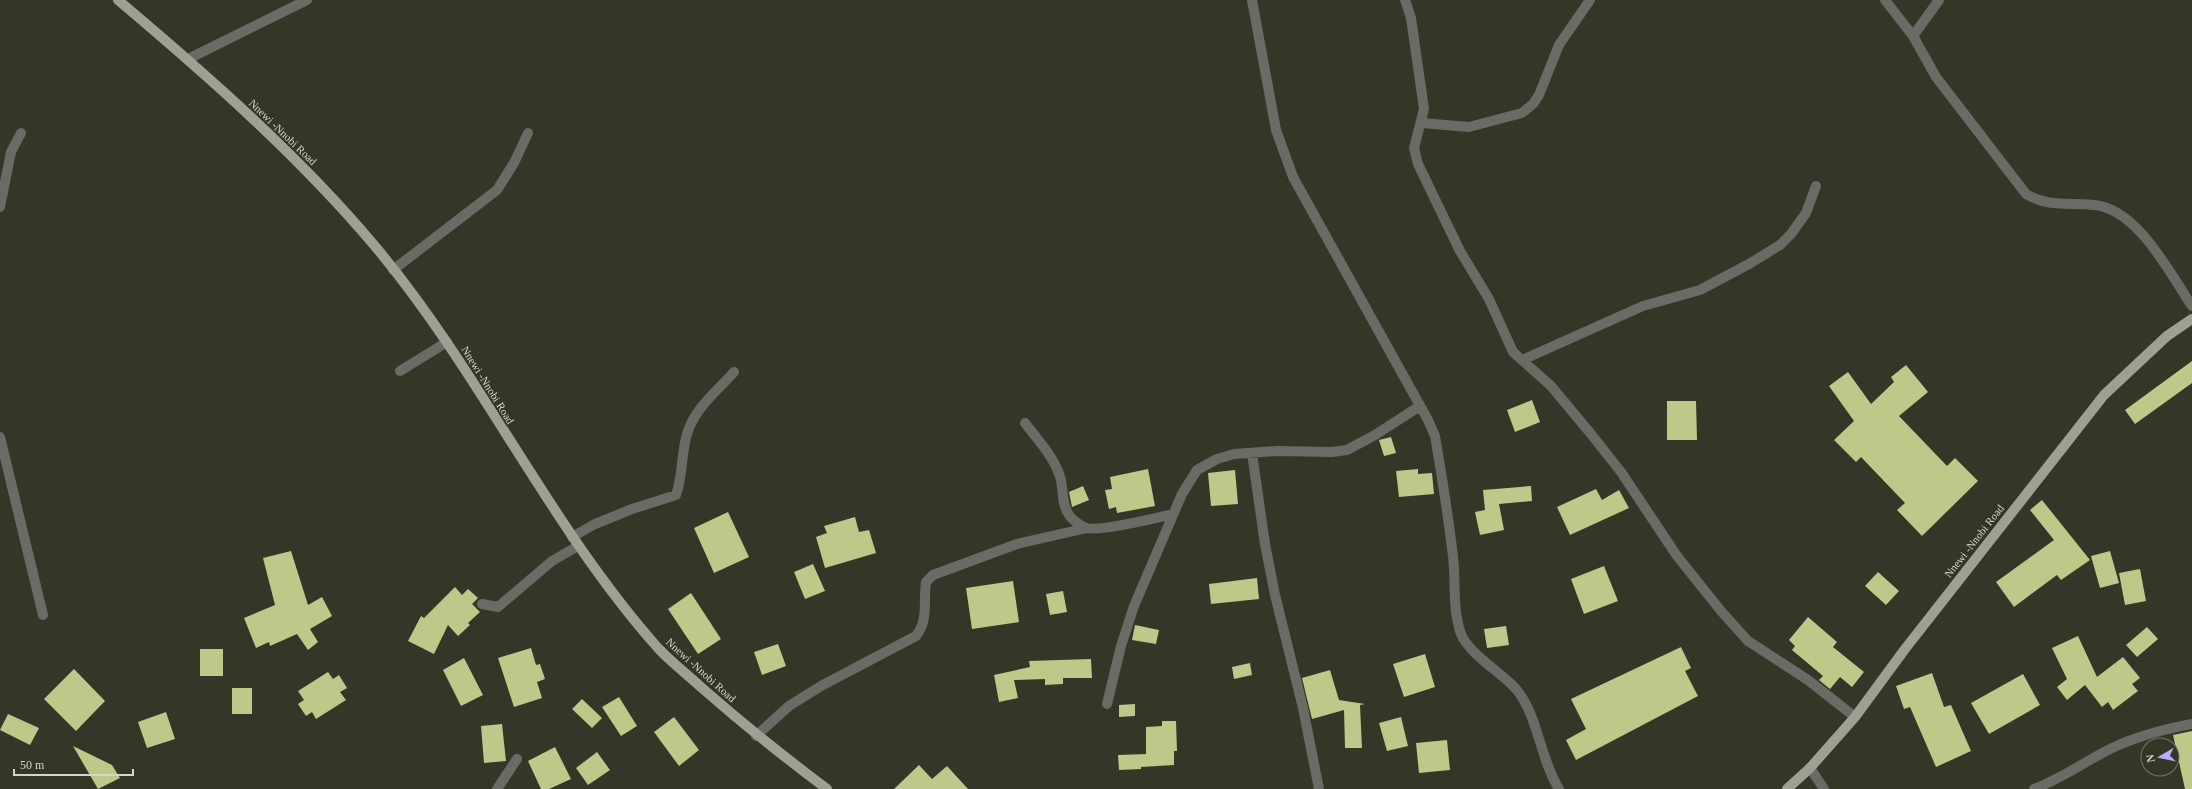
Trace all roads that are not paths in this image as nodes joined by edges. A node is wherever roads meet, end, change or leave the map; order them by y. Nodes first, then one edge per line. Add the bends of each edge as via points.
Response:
1 (118, 0) edge
2 (307, 0) edge
3 (1252, 0) edge
4 (1405, 0) edge
5 (1590, 0) edge
6 (1885, 0) edge
7 (1939, 0) edge
8 (1913, 36) junction
9 (188, 59) junction
10 (1422, 123) junction
11 (21, 133) dead end
12 (528, 133) dead end
13 (1816, 186) dead end
14 (0, 207) edge
15 (393, 270) junction
16 (2192, 306) edge
17 (2192, 319) edge
18 (447, 342) junction
19 (1522, 360) junction
20 (400, 371) dead end
21 (734, 372) dead end
22 (1420, 406) junction
23 (1025, 423) dead end
24 (0, 437) edge
25 (1252, 452) junction
26 (1173, 514) junction
27 (1087, 528) junction
28 (575, 541) junction
29 (482, 604) dead end
30 (43, 615) dead end
31 (1107, 704) dead end
32 (1855, 717) junction
33 (2192, 724) edge
34 (756, 736) junction
35 (516, 758) dead end
36 (1810, 768) junction
37 (498, 789) edge
38 (827, 789) edge
39 (1318, 789) edge
40 (1559, 789) edge
41 (1787, 789) edge
42 (1824, 789) edge
43 (2034, 789) edge

1 - 9 main road, Nnewi -Nnobi Road
2 - 9 street
3 - 22 street via 1276,130 1293,177
4 - 10 street via 1412,18 1424,108
5 - 10 street via 1559,45 1539,95 1522,113 1469,127
6 - 8 street
7 - 8 street
8 - 16 street via 1936,77 2026,194 2047,204 2096,205 2120,214 2141,232
9 - 15 main road, Nnewi -Nnobi Road via 303,167 374,245
10 - 19 street via 1414,148 1418,164 1460,251 1489,300 1513,352
11 - 14 street via 11,152
12 - 15 street via 514,164 497,190
13 - 19 street via 1806,212 1791,234 1780,245 1749,264 1700,290 1626,312
15 - 18 main road, Nnewi -Nnobi Road
17 - 32 main road, Nnewi -Nnobi Road via 2167,336 2104,395 1905,649
18 - 20 street
18 - 28 main road, Nnewi -Nnobi Road
19 - 32 street via 1551,386 1591,434 1677,556 1748,641 1808,680
21 - 28 street via 698,410 687,433 680,487 676,495 595,524
22 - 25 street via 1346,450
22 - 40 street via 1436,443 1453,557 1456,613 1462,635 1472,649 1517,690 1529,711 1546,764
23 - 27 street via 1045,448 1060,478 1069,516
24 - 30 street
25 - 26 street via 1217,459 1197,470
25 - 39 street via 1265,544 1303,708
26 - 27 street via 1100,528
26 - 31 street via 1134,606
27 - 34 street via 1018,544 933,575 926,582 925,616 922,628 916,636 795,702
28 - 29 street via 498,607
28 - 34 main road, Nnewi -Nnobi Road via 660,650
32 - 36 main road, Nnewi -Nnobi Road
33 - 43 street via 2144,736 2111,749 2048,784
34 - 38 main road, Nnewi -Nnobi Road
35 - 37 street
36 - 41 main road, Nnewi -Nnobi Road
36 - 42 street

